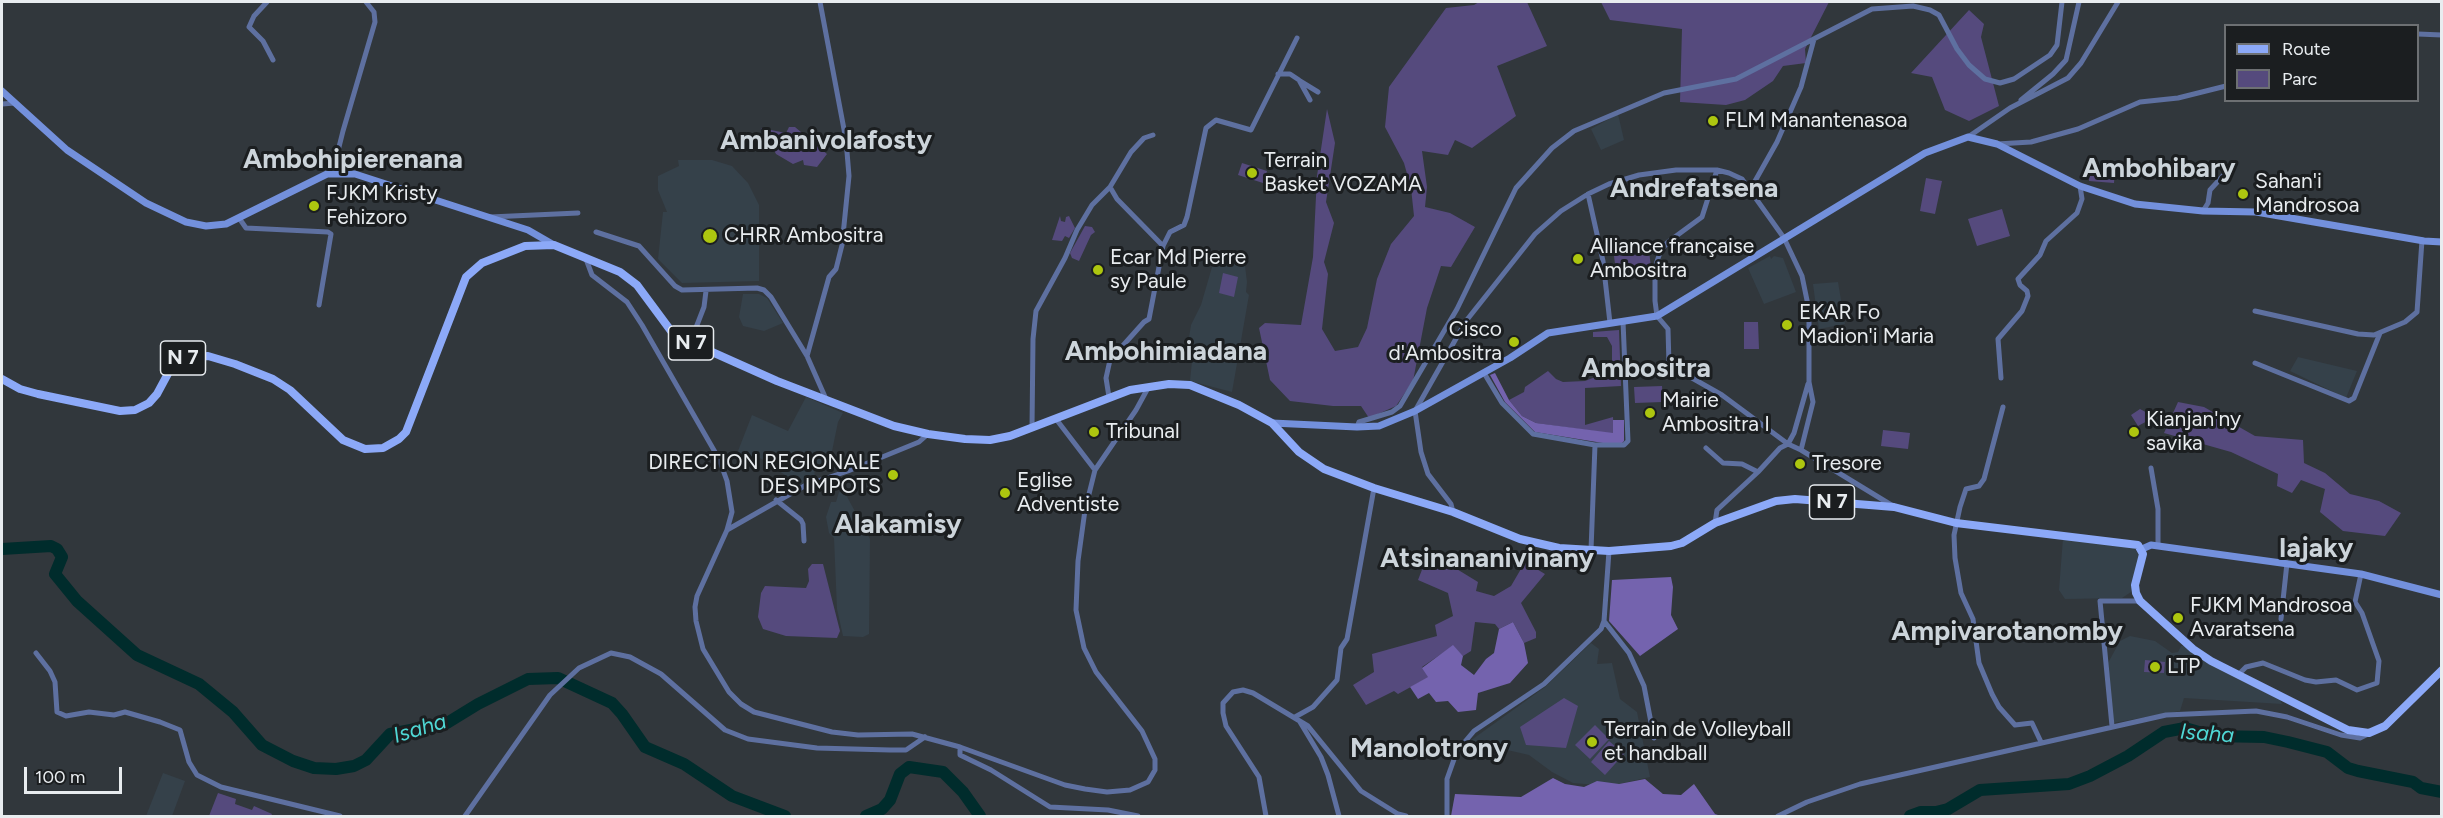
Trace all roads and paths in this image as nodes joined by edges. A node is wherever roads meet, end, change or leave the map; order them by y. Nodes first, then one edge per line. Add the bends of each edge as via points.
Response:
1 (267, 2) edge
2 (366, 2) edge
3 (820, 2) edge
4 (2062, 2) edge
5 (2079, 2) edge
6 (2118, 2) edge
7 (2419, 34) edge
8 (2441, 35) edge
9 (1298, 38) dead end
10 (1814, 39) junction
11 (273, 60) dead end
12 (1278, 74) junction
13 (1299, 80) junction
14 (2224, 86) edge
15 (2, 91) edge
16 (1318, 92) dead end
17 (1310, 100) dead end
18 (15, 103) junction
19 (2, 104) edge
20 (2010, 108) junction
21 (1153, 135) dead end
22 (1968, 137) junction
23 (1997, 144) junction
24 (2231, 167) dead end
25 (1717, 170) junction
26 (336, 174) junction
27 (2080, 186) junction
28 (1110, 187) junction
29 (1750, 190) junction
30 (1588, 194) junction
31 (2203, 211) junction
32 (578, 213) dead end
33 (490, 217) junction
34 (239, 218) junction
35 (596, 232) dead end
36 (1784, 238) junction
37 (2422, 240) junction
38 (2442, 242) edge
39 (554, 245) junction
40 (1163, 246) junction
41 (586, 259) junction
42 (706, 291) junction
43 (320, 305) dead end
44 (2255, 311) dead end
45 (1657, 316) junction
46 (1623, 321) junction
47 (1610, 323) junction
48 (2380, 333) junction
49 (690, 343) junction
50 (807, 356) junction
51 (2255, 363) dead end
52 (1669, 364) junction
53 (1625, 367) junction
54 (1484, 373) junction
55 (2001, 378) dead end
56 (2, 379) edge
57 (1809, 382) junction
58 (1148, 388) junction
59 (1109, 397) junction
60 (826, 399) junction
61 (2003, 407) dead end
62 (1415, 411) junction
63 (1056, 419) junction
64 (1272, 423) junction
65 (1357, 427) junction
66 (1032, 428) junction
67 (928, 434) junction
68 (1788, 444) junction
69 (1595, 445) junction
70 (1706, 448) dead end
71 (1801, 450) junction
72 (2151, 468) dead end
73 (1095, 470) junction
74 (1758, 472) junction
75 (1374, 488) junction
76 (776, 500) junction
77 (1894, 507) junction
78 (1453, 512) junction
79 (1956, 522) junction
80 (1715, 523) junction
81 (727, 530) junction
82 (804, 541) dead end
83 (2158, 546) junction
84 (2142, 549) junction
85 (1591, 550) junction
86 (1609, 551) junction
87 (2287, 563) junction
88 (2361, 574) junction
89 (2442, 595) edge
90 (2140, 601) junction
91 (2281, 619) dead end
92 (1604, 621) junction
93 (36, 653) dead end
94 (2442, 670) edge
95 (2239, 674) junction
96 (1297, 718) junction
97 (2112, 726) junction
98 (2369, 733) junction
99 (925, 737) junction
100 (1654, 738) dead end
101 (2042, 742) junction
102 (960, 747) junction
103 (340, 816) edge
104 (465, 816) edge
105 (1138, 816) edge
106 (1265, 816) edge
107 (1339, 816) edge
108 (1406, 816) edge
109 (1447, 816) edge
110 (1778, 816) edge

1 - 11 street via 249,27 263,41
2 - 26 street via 374,12 375,22 343,131
3 - 50 street via 849,176 842,245
4 - 10 street via 2057,45 2050,55 2014,79 2000,83 1985,79 1969,65 1939,15 1930,10 1913,6 1872,9
5 - 20 street via 2066,60
6 - 20 street via 2068,78
7 - 8 street
9 - 12 street
10 - 29 street via 1801,87
10 - 65 street via 1736,79 1647,98 1575,130 1552,148 1516,188 1457,309 1400,406 1359,422
12 - 13 street via 1290,74
12 - 40 street via 1251,130 1216,120 1206,128 1187,217 1184,225 1170,232
13 - 16 street
13 - 17 street
14 - 23 street via 2140,102 2078,129 2031,142
15 - 18 street
18 - 19 street
18 - 34 street via 67,150 146,203 186,222 206,226
20 - 22 street
21 - 28 street via 1144,138 1131,152
22 - 23 street
22 - 36 street via 1925,153
23 - 27 street
24 - 31 street via 2210,190
25 - 29 street via 1742,179
25 - 30 street via 1639,175
25 - 45 street via 1702,217 1661,250 1655,267
26 - 33 street via 355,174
26 - 34 street via 327,174
27 - 31 street via 2135,204
27 - 55 street via 2082,199 2076,213 2046,241 2040,255 2018,279 2028,296 2022,311 1998,339
28 - 40 street
28 - 66 street via 1092,205 1077,230 1036,311
29 - 36 street
30 - 47 street via 1603,261
30 - 62 street via 1536,234 1473,313
31 - 37 street via 2256,212
32 - 33 street
33 - 39 street via 528,230
34 - 43 street via 246,228 331,234
35 - 42 street via 639,246 682,290
36 - 45 street
36 - 57 street via 1806,292
37 - 38 street
37 - 48 street via 2417,312
39 - 41 main road, N 7
39 - 56 main road, N 7 via 525,246 482,263 466,276 406,432 383,448 365,449 343,440 273,379 208,356 181,359 149,403 135,410 120,411 38,394
40 - 59 street via 1149,319 1110,360 1106,378
41 - 49 main road, N 7 via 620,272 637,285 674,335
41 - 81 street via 592,275 627,302 720,459 732,512
42 - 49 street
42 - 50 street via 764,290
44 - 48 street via 2358,334
45 - 46 street
45 - 52 street via 1668,330
46 - 47 street
46 - 53 street
47 - 54 street via 1548,333
48 - 51 street via 2354,398 2349,401
49 - 60 main road, N 7
50 - 60 street
52 - 53 street
52 - 68 street via 1722,395
53 - 69 street via 1628,441 1624,446
54 - 62 street
54 - 69 street via 1502,404 1533,434
57 - 68 street
57 - 71 street via 1813,402
58 - 59 main road, N 7
58 - 64 main road, N 7 via 1190,386
58 - 73 street
59 - 63 main road, N 7
60 - 67 main road, N 7 via 894,426
61 - 79 street via 1984,479 1979,486 1966,489
62 - 65 street via 1379,426
62 - 78 street via 1428,474
63 - 66 main road, N 7
63 - 73 street
64 - 65 street
64 - 75 main road, N 7 via 1312,462
66 - 67 main road, N 7 via 990,440
67 - 76 street via 919,442
68 - 71 street
68 - 74 street
69 - 85 street
70 - 74 street via 1723,463 1742,464
71 - 77 street
72 - 83 street via 2158,509
73 - 102 street via 1082,531 1076,610 1088,657 1142,731 1155,759 1155,770 1148,782 1130,790 1107,792 1065,785
74 - 80 street via 1717,510
75 - 78 main road, N 7
75 - 96 street via 1337,680
76 - 81 street
76 - 82 street via 801,520
77 - 79 main road, N 7
77 - 80 main road, N 7 via 1795,499 1776,501
78 - 85 main road, N 7 via 1520,539
79 - 84 main road, N 7 via 2138,545
79 - 101 street via 1960,593 1973,619 1979,663 1999,707 2015,725 2032,723
80 - 86 main road, N 7 via 1671,546
81 - 99 street via 695,607 703,649 729,692 754,712 832,732
83 - 84 street
83 - 87 street
84 - 90 main road via 2135,585
85 - 86 main road, N 7
86 - 92 street
87 - 88 street
87 - 91 street
88 - 89 street
88 - 95 street via 2355,602 2379,661 2377,683 2357,690 2336,680 2305,680 2263,663 2246,667
90 - 95 main road via 2193,648
90 - 97 street via 2100,602
92 - 100 street via 1629,653 1644,686
92 - 109 street via 1601,629 1544,684 1474,731 1457,751 1447,779
93 - 103 street via 56,682 57,712 66,716 124,712 160,722 180,730 197,775 221,787
94 - 98 main road via 2385,726
95 - 98 main road via 2348,730
96 - 106 street via 1243,690 1233,692 1223,703 1226,726 1259,777
96 - 107 street via 1325,766
96 - 108 street via 1361,790
97 - 98 street via 2166,715 2256,711 2341,735 2360,738
97 - 101 street
99 - 102 street
99 - 104 street via 906,750 817,748 748,739 725,730 661,674 630,657 611,653 579,668 550,695
101 - 110 street via 1860,784
102 - 105 street via 960,755 1050,807

